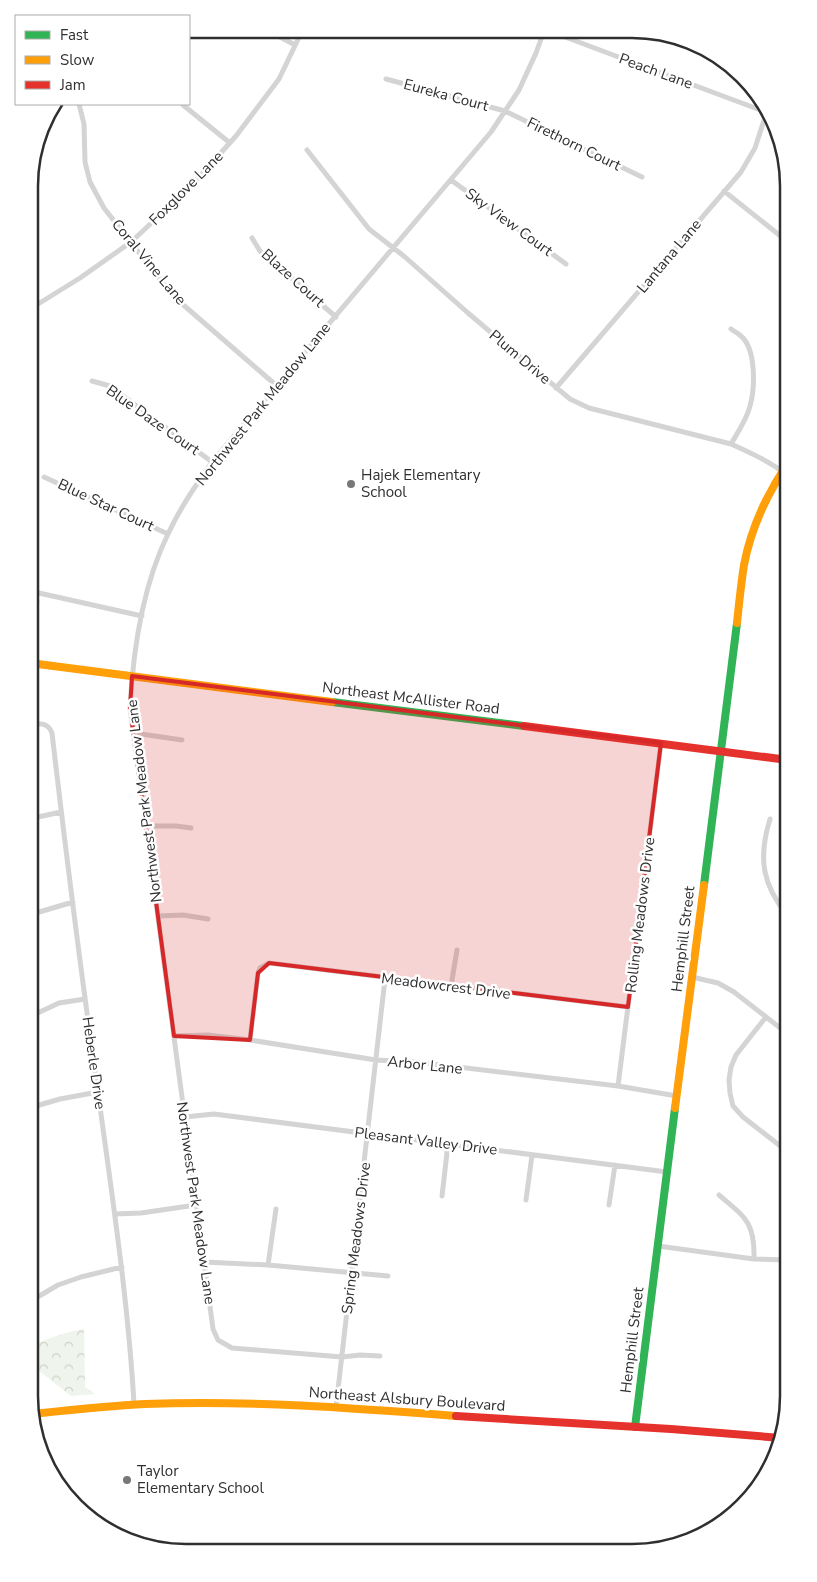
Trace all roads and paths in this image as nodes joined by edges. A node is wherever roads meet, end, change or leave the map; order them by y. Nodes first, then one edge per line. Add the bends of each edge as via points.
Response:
1 (281, 38) edge
2 (300, 38) edge
3 (541, 38) edge
4 (568, 38) edge
5 (296, 46) junction
6 (386, 79) dead end
7 (79, 105) edge
8 (183, 105) edge
9 (757, 109) edge
10 (505, 111) junction
11 (764, 120) edge
12 (230, 143) junction
13 (307, 150) dead end
14 (642, 177) dead end
15 (451, 180) junction
16 (724, 192) junction
17 (780, 236) edge
18 (252, 238) dead end
19 (131, 242) junction
20 (393, 248) junction
21 (566, 264) dead end
22 (38, 304) edge
23 (336, 317) junction
24 (730, 329) dead end
25 (92, 381) dead end
26 (277, 386) junction
27 (556, 388) junction
28 (731, 444) junction
29 (212, 462) junction
30 (780, 470) edge
31 (44, 477) dead end
32 (780, 481) edge
33 (168, 534) junction
34 (38, 593) edge
35 (142, 616) junction
36 (38, 664) edge
37 (132, 676) junction
38 (38, 723) edge
39 (134, 733) junction
40 (182, 740) dead end
41 (661, 743) junction
42 (721, 751) junction
43 (780, 759) edge
44 (61, 812) junction
45 (38, 817) edge
46 (770, 819) dead end
47 (146, 826) junction
48 (191, 828) dead end
49 (73, 902) junction
50 (779, 904) edge
51 (38, 912) edge
52 (158, 916) junction
53 (208, 919) dead end
54 (457, 950) dead end
55 (692, 977) junction
56 (385, 978) junction
57 (451, 986) junction
58 (86, 999) junction
59 (628, 1007) junction
60 (38, 1013) edge
61 (766, 1017) junction
62 (779, 1027) edge
63 (174, 1036) junction
64 (250, 1040) junction
65 (376, 1060) junction
66 (618, 1086) junction
67 (98, 1092) junction
68 (677, 1096) junction
69 (38, 1105) edge
70 (185, 1118) junction
71 (368, 1134) junction
72 (448, 1144) junction
73 (779, 1145) edge
74 (532, 1155) junction
75 (614, 1166) junction
76 (667, 1172) junction
77 (718, 1195) dead end
78 (442, 1196) dead end
79 (526, 1200) dead end
80 (196, 1205) junction
81 (609, 1205) dead end
82 (276, 1209) dead end
83 (115, 1214) junction
84 (658, 1246) junction
85 (754, 1259) junction
86 (779, 1260) edge
87 (204, 1262) junction
88 (268, 1265) junction
89 (122, 1267) junction
90 (352, 1272) junction
91 (388, 1276) dead end
92 (38, 1297) edge
93 (380, 1356) dead end
94 (342, 1357) junction
95 (134, 1404) junction
96 (336, 1407) junction
97 (39, 1413) edge
98 (635, 1427) junction
99 (774, 1437) edge

1 - 5 street
2 - 5 street, Foxglove Lane
3 - 10 street, Northwest Park Meadow Lane via 519,90
4 - 9 street, Peach Lane
5 - 12 street, Foxglove Lane via 279,80
6 - 10 street, Eureka Court
7 - 19 street, Coral Vine Lane via 90,182 104,208
8 - 12 street
10 - 14 street, Firethorn Court
10 - 15 street, Northwest Park Meadow Lane
11 - 16 street, Lantana Lane via 748,161
12 - 19 street, Foxglove Lane via 191,186
13 - 20 street, Plum Drive via 369,229
15 - 20 street, Northwest Park Meadow Lane
15 - 21 street, Sky View Court
16 - 17 street
16 - 27 street, Lantana Lane
18 - 23 street, Blaze Court via 260,251
19 - 22 street, Foxglove Lane
19 - 26 street, Coral Vine Lane via 173,296
20 - 23 street, Northwest Park Meadow Lane
20 - 27 street, Plum Drive
23 - 26 street, Northwest Park Meadow Lane
24 - 28 street via 747,344 754,377 750,407
25 - 29 street, Blue Daze Court via 110,386
26 - 29 street, Northwest Park Meadow Lane
27 - 28 street, Plum Drive via 589,408
28 - 30 street, Plum Drive
29 - 33 street, Northwest Park Meadow Lane
31 - 33 street, Blue Star Court
32 - 42 street, Hemphill Street via 761,511 744,566
33 - 35 street, Northwest Park Meadow Lane via 152,575
34 - 35 street
35 - 37 street, Northwest Park Meadow Lane
36 - 37 street, Northeast McAllister Road
37 - 39 street, Northwest Park Meadow Lane via 130,708
37 - 41 street, Northeast McAllister Road
38 - 44 street, Heberle Drive via 50,728 52,733
39 - 40 street
39 - 47 street, Northwest Park Meadow Lane
41 - 42 street, Northeast McAllister Road
41 - 59 street, Rolling Meadows Drive
42 - 43 street, Northeast McAllister Road
42 - 55 street, Hemphill Street
44 - 45 street
44 - 49 street, Heberle Drive
46 - 50 street via 764,838 763,860 767,879
47 - 48 street
47 - 52 street, Northwest Park Meadow Lane
49 - 51 street
49 - 58 street, Heberle Drive
52 - 53 street
52 - 63 street, Northwest Park Meadow Lane
54 - 57 street
55 - 61 street via 718,983
55 - 68 street, Hemphill Street
56 - 57 street, Meadowcrest Drive
56 - 64 street, Meadowcrest Drive via 264,965 258,973
56 - 65 street, Spring Meadows Drive
57 - 59 street, Meadowcrest Drive
58 - 60 street via 60,1003
58 - 67 street, Heberle Drive
59 - 66 street, Rolling Meadows Drive
61 - 62 street
61 - 73 street via 736,1055 731,1067 730,1094 733,1106
63 - 64 street, Arbor Lane via 208,1035
63 - 70 street, Northwest Park Meadow Lane
64 - 65 street, Arbor Lane
65 - 66 street, Arbor Lane
65 - 71 street, Spring Meadows Drive
66 - 68 street, Arbor Lane
67 - 69 street
67 - 83 street, Heberle Drive
68 - 76 street, Hemphill Street
70 - 71 street, Pleasant Valley Drive via 214,1114
70 - 80 street, Northwest Park Meadow Lane
71 - 72 street, Pleasant Valley Drive
71 - 90 street, Spring Meadows Drive
72 - 74 street, Pleasant Valley Drive
72 - 78 street
74 - 75 street, Pleasant Valley Drive
74 - 79 street
75 - 76 street, Pleasant Valley Drive
75 - 81 street
76 - 84 street, Hemphill Street
77 - 85 street via 745,1218 751,1228 755,1241
80 - 83 street
80 - 87 street, Northwest Park Meadow Lane
82 - 88 street
83 - 89 street, Heberle Drive
84 - 85 street
84 - 98 street, Hemphill Street
85 - 86 street
87 - 88 street
87 - 94 street, Northwest Park Meadow Lane via 213,1329 218,1340 232,1348
88 - 90 street
89 - 92 street via 81,1277
89 - 95 street, Heberle Drive
90 - 91 street
90 - 94 street, Spring Meadows Drive
93 - 94 street
94 - 96 street, Spring Meadows Drive
95 - 96 street, Northeast Alsbury Boulevard
95 - 97 street, Northeast Alsbury Boulevard
96 - 98 street, Northeast Alsbury Boulevard
98 - 99 street, Northeast Alsbury Boulevard

